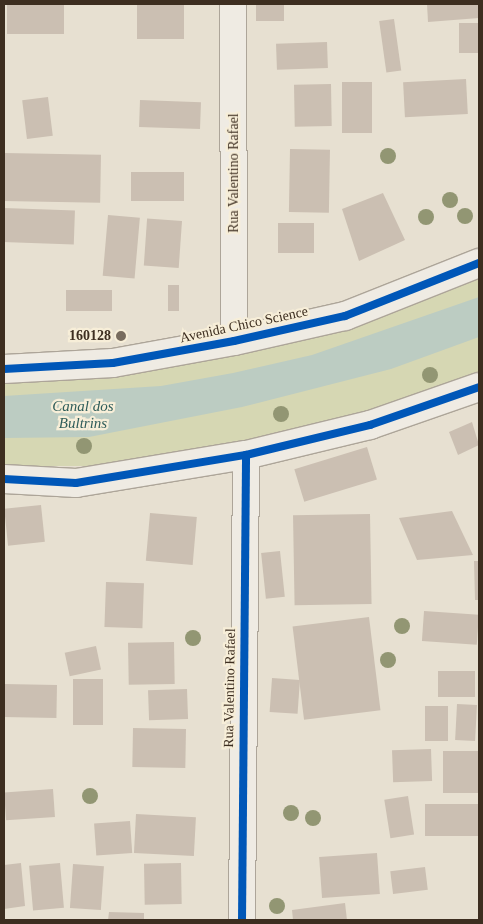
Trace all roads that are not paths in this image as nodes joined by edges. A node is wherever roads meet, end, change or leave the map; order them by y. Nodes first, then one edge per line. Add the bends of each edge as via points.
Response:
1 (234, 4) edge
2 (479, 263) edge
3 (234, 342) junction
4 (4, 369) edge
5 (479, 387) edge
6 (246, 455) junction
7 (4, 479) edge
8 (242, 920) edge

1 - 3 street, Rua Valentino Rafael
2 - 3 main road, Avenida Chico Science via 345,316
3 - 4 main road, Avenida Chico Science via 113,363
5 - 6 main road via 370,425
6 - 7 main road via 76,483
6 - 8 street, Rua Valentino Rafael

